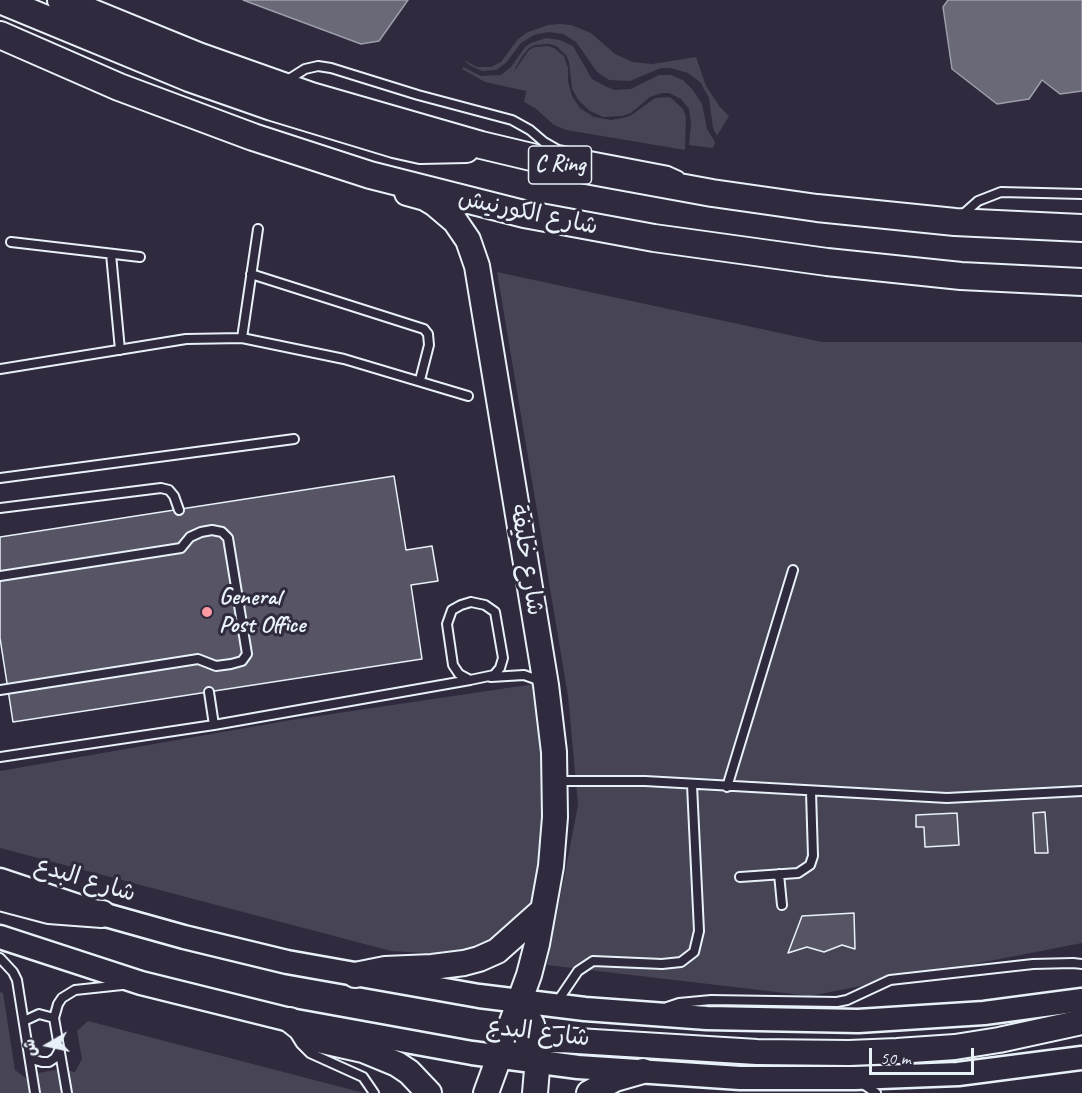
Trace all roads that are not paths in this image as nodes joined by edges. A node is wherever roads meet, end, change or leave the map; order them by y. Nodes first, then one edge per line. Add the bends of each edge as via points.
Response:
1 (0, 0) edge
2 (61, 0) edge
3 (0, 35) edge
4 (0, 50) edge
5 (57, 61) junction
6 (281, 86) junction
7 (481, 145) junction
8 (370, 175) junction
9 (712, 193) junction
10 (1082, 194) edge
11 (955, 222) junction
12 (1082, 228) edge
13 (258, 229) dead end
14 (11, 242) dead end
15 (111, 254) junction
16 (140, 257) dead end
17 (251, 274) junction
18 (1082, 282) edge
19 (242, 338) junction
20 (120, 350) junction
21 (0, 369) edge
22 (420, 380) junction
23 (468, 396) dead end
24 (294, 439) dead end
25 (0, 478) edge
26 (0, 508) edge
27 (179, 510) dead end
28 (793, 570) dead end
29 (0, 576) edge
30 (487, 678) junction
31 (470, 680) junction
32 (546, 685) junction
33 (0, 690) edge
34 (209, 692) dead end
35 (214, 725) junction
36 (0, 757) edge
37 (555, 781) junction
38 (692, 785) junction
39 (727, 787) junction
40 (1082, 791) edge
41 (811, 792) junction
42 (779, 874) junction
43 (740, 877) dead end
44 (0, 880) edge
45 (0, 897) edge
46 (782, 905) dead end
47 (543, 910) junction
48 (102, 914) junction
49 (0, 937) edge
50 (0, 958) edge
51 (1082, 964) edge
52 (355, 975) junction
53 (141, 983) junction
54 (1082, 1000) edge
55 (519, 1001) junction
56 (555, 1005) junction
57 (645, 1014) junction
58 (54, 1018) junction
59 (290, 1020) junction
60 (24, 1021) junction
61 (1082, 1022) edge
62 (59, 1051) junction
63 (537, 1051) junction
64 (30, 1054) junction
65 (499, 1055) junction
66 (1082, 1058) edge
67 (643, 1071) junction
68 (855, 1078) junction
69 (34, 1093) edge
70 (67, 1093) edge
71 (374, 1093) edge
72 (429, 1093) edge
73 (486, 1093) edge
74 (535, 1093) edge
75 (589, 1093) edge
76 (876, 1093) edge

1 - 7 highway via 189,78 354,133 421,150
2 - 6 highway, C Ring
3 - 5 highway, شارع الكورنيش / C Ring
4 - 5 highway
5 - 8 highway, شارع الكورنيش / C Ring via 189,114
6 - 7 highway, C Ring
6 - 9 lane via 305,69 331,68 512,120 558,150 668,171
7 - 9 highway, C Ring via 606,175
8 - 18 highway, شارع الكورنيش / C Ring via 524,214 700,245 918,272
8 - 32 main road, شارع خليفة via 390,188 425,198 445,212 462,230 473,253
9 - 11 highway, C Ring
10 - 11 lane via 1001,192 978,201
11 - 12 highway, C Ring
13 - 17 lane
14 - 15 lane
15 - 16 lane
15 - 20 lane
17 - 19 lane
17 - 22 lane via 420,327 430,339
19 - 20 lane via 186,339
19 - 22 lane
20 - 21 lane
22 - 23 lane
24 - 25 lane
26 - 27 lane via 161,488 174,496
28 - 39 lane
29 - 33 lane via 181,548 201,532 222,532 228,538 247,654 242,661 231,664 216,666 198,659
30 - 31 lane
30 - 31 lane via 502,663 496,615 489,606 471,602 452,610 447,624 453,665
30 - 32 lane via 524,675
31 - 35 lane
32 - 37 main road, شارع خليفة
34 - 35 lane
35 - 36 lane
37 - 38 lane
37 - 47 main road, شارع خليفة via 551,866
38 - 39 lane
38 - 56 lane via 699,932 694,952 681,962 662,964 593,961 578,971
39 - 41 lane
40 - 41 lane via 963,798
41 - 42 lane via 812,861 803,871
42 - 43 lane
42 - 46 lane
44 - 48 main road, شارع البدع
45 - 48 highway via 49,910
47 - 52 main road via 502,947 478,959
47 - 55 main road, شارع خليفة via 529,975
48 - 52 main road, شارع البدع via 184,937
49 - 53 main road, شارع البدع
50 - 60 lane via 14,972
51 - 57 lane via 1034,964 890,980 837,1002 711,1000 680,1003
52 - 55 main road, شارع البدع
53 - 58 lane via 75,990 62,998
53 - 59 main road, شارع البدع
54 - 57 main road, شارع البدع via 984,1013 858,1021
55 - 56 main road, شارع البدع
55 - 63 main road via 532,1025
55 - 65 main road, شارع خليفة
56 - 57 main road, شارع البدع
58 - 60 lane via 39,1014
58 - 62 lane
59 - 65 main road, شارع البدع
59 - 71 lane via 300,1044 310,1053 363,1077
59 - 72 main road via 314,1039 363,1050 397,1064
60 - 64 lane
61 - 63 main road via 955,1047 858,1053 757,1052 581,1041
62 - 64 lane via 49,1062 35,1060
62 - 70 lane
63 - 65 main road via 523,1044
63 - 67 main road, شارع البدع via 578,1067
63 - 74 main road
64 - 69 lane
65 - 73 main road, شارع خليفة
66 - 68 main road, شارع البدع via 958,1074
67 - 68 main road, شارع البدع via 740,1078
67 - 75 main road via 615,1079
68 - 76 lane

